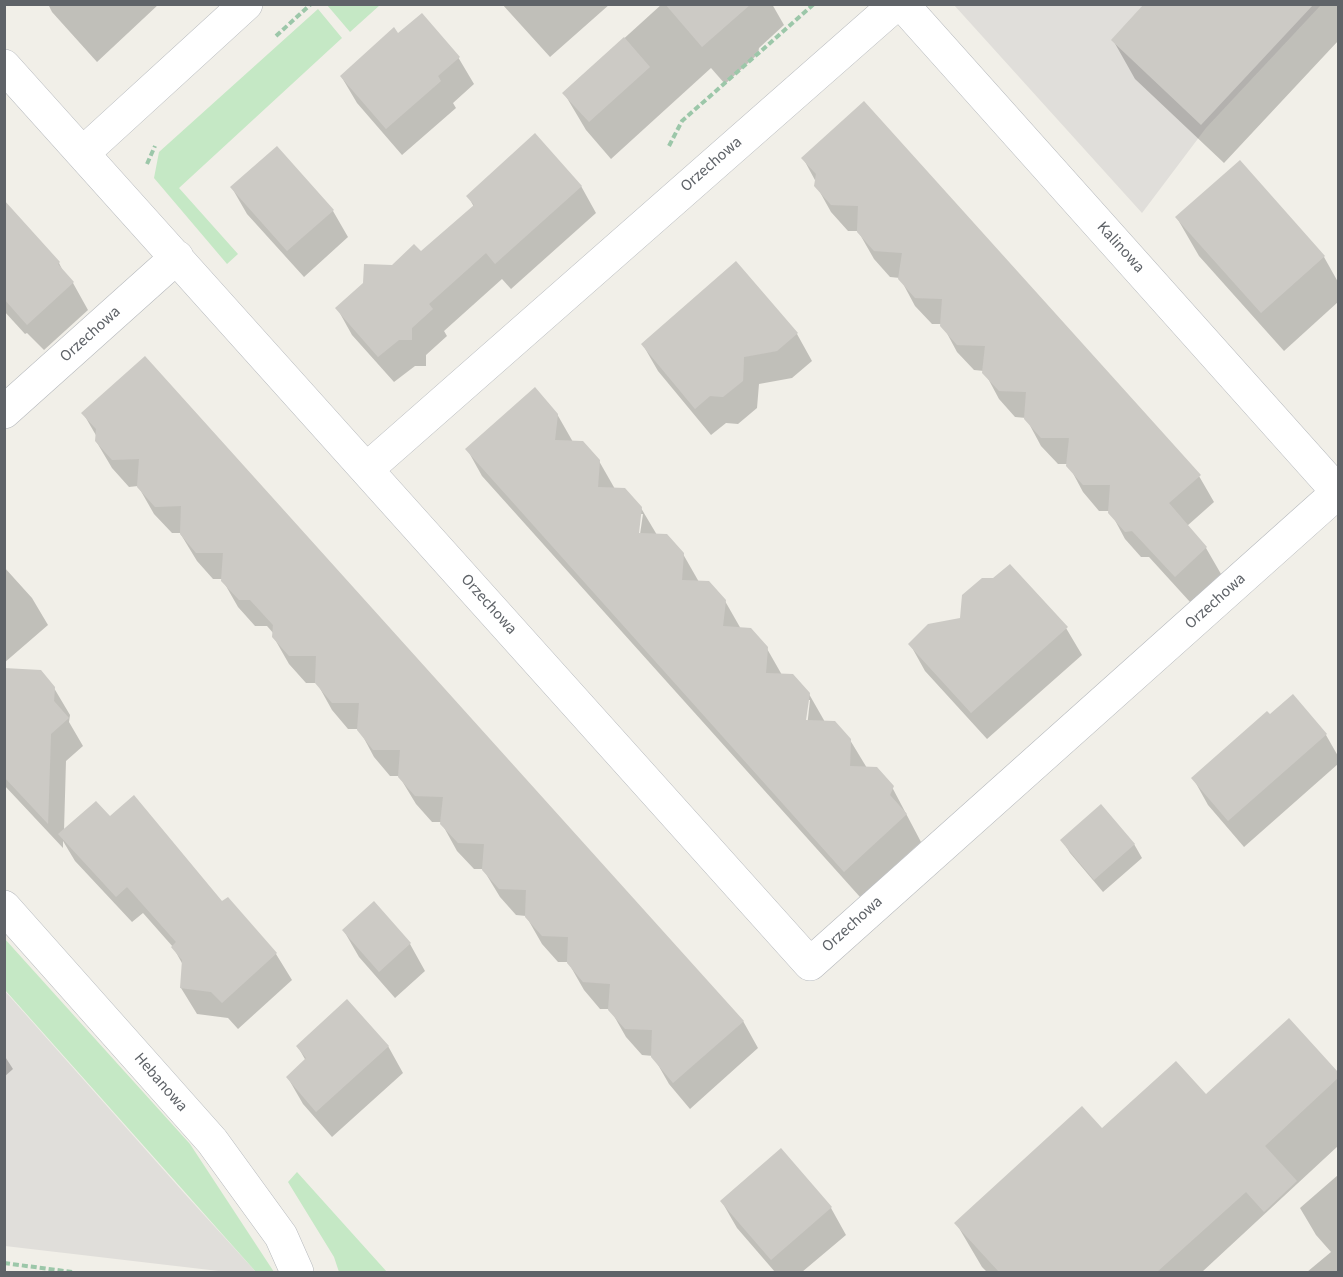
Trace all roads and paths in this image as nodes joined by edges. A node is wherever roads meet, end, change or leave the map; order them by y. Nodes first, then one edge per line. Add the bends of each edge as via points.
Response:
1 (246, 4) edge
2 (310, 4) edge
3 (814, 4) edge
4 (896, 4) edge
5 (902, 4) edge
6 (276, 36) dead end
7 (4, 66) edge
8 (162, 140) dead end
9 (668, 148) dead end
10 (83, 153) junction
11 (147, 165) dead end
12 (177, 257) junction
13 (4, 412) edge
14 (367, 469) junction
15 (1338, 492) edge
16 (4, 906) edge
17 (4, 1263) edge
18 (72, 1272) edge
19 (297, 1272) edge

1 - 10 street
2 - 6 path
3 - 9 path via 682,121
4 - 14 street, Orzechowa
5 - 15 street, Kalinowa
7 - 10 street, Orzechowa
8 - 11 path via 153,148
10 - 12 street, Orzechowa
12 - 13 street, Orzechowa
12 - 14 street, Orzechowa
14 - 15 street, Orzechowa via 810,964
16 - 19 street, Hebanowa via 212,1141 281,1236
17 - 18 path

